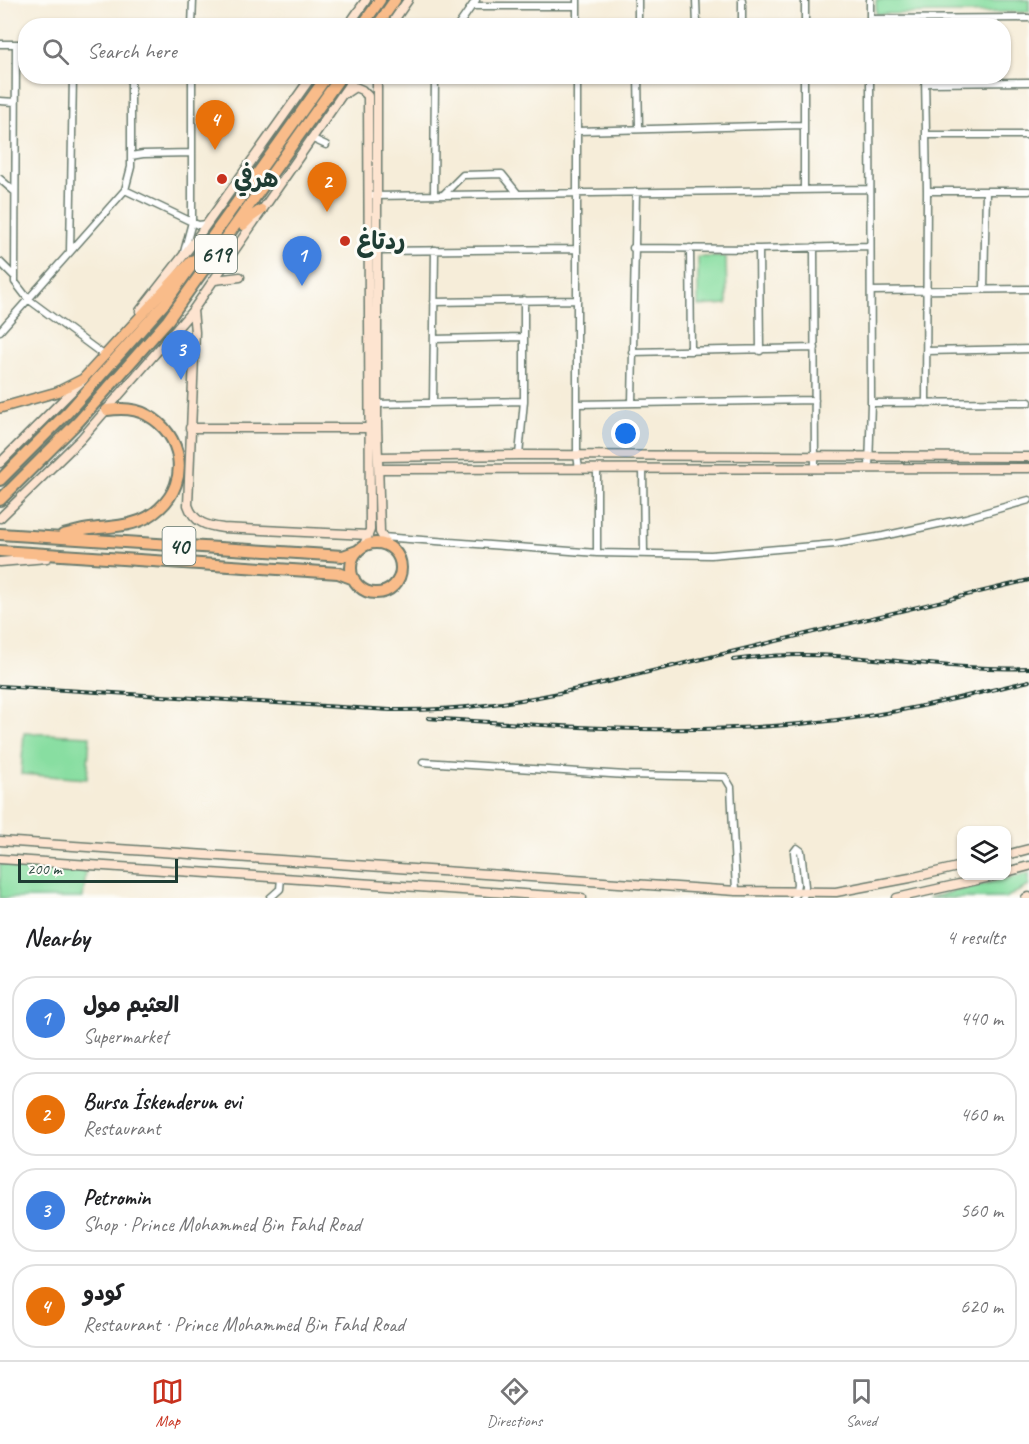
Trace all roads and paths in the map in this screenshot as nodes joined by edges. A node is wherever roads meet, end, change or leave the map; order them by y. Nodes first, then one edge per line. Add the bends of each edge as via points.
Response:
1 (193, 0) edge
2 (380, 0) edge
3 (395, 0) edge
4 (408, 0) edge
5 (476, 0) edge
6 (638, 0) edge
7 (696, 0) edge
8 (742, 0) edge
9 (805, 0) edge
10 (870, 0) edge
11 (365, 1) edge
12 (577, 3) edge
13 (472, 6) junction
14 (192, 18) edge
15 (353, 18) edge
16 (368, 18) edge
17 (383, 18) edge
18 (396, 18) edge
19 (464, 18) edge
20 (638, 18) edge
21 (697, 18) edge
22 (742, 18) edge
23 (805, 18) edge
24 (870, 18) edge
25 (1029, 18) edge
26 (1011, 19) edge
27 (0, 44) edge
28 (16, 44) joint
29 (1011, 82) edge
30 (1029, 82) edge
31 (73, 84) edge
32 (131, 84) edge
33 (192, 84) edge
34 (306, 84) edge
35 (321, 84) edge
36 (335, 84) edge
37 (349, 84) edge
38 (377, 84) edge
39 (435, 84) edge
40 (577, 84) edge
41 (638, 84) edge
42 (804, 84) edge
43 (870, 84) edge
44 (925, 84) edge
45 (341, 96) junction
46 (0, 101) edge
47 (15, 102) junction
48 (804, 125) junction
49 (639, 128) junction
50 (577, 131) junction
51 (927, 135) junction
52 (1029, 135) edge
53 (311, 138) junction
54 (326, 145) dead end
55 (192, 153) junction
56 (131, 156) junction
57 (0, 179) edge
58 (804, 189) junction
59 (870, 189) junction
60 (125, 190) junction
61 (927, 191) junction
62 (986, 191) junction
63 (1029, 191) edge
64 (15, 192) junction
65 (636, 192) junction
66 (577, 193) junction
67 (518, 194) junction
68 (434, 195) junction
69 (443, 195) junction
70 (373, 196) junction
71 (261, 210) junction
72 (192, 222) junction
73 (207, 224) junction
74 (224, 244) junction
75 (870, 246) junction
76 (814, 247) junction
77 (633, 248) junction
78 (690, 248) junction
79 (577, 249) junction
80 (759, 249) junction
81 (435, 250) junction
82 (377, 251) junction
83 (70, 252) junction
84 (202, 253) junction
85 (184, 255) junction
86 (0, 262) edge
87 (15, 277) junction
88 (240, 277) dead end
89 (215, 280) junction
90 (984, 289) junction
91 (1029, 289) edge
92 (927, 290) junction
93 (871, 291) junction
94 (28, 299) junction
95 (524, 300) junction
96 (577, 300) junction
97 (434, 302) junction
98 (193, 310) junction
99 (0, 331) edge
100 (524, 337) junction
101 (434, 339) junction
102 (814, 348) junction
103 (1029, 349) edge
104 (691, 351) junction
105 (760, 351) junction
106 (926, 351) junction
107 (632, 352) junction
108 (105, 356) junction
109 (83, 380) junction
110 (815, 400) junction
111 (524, 401) junction
112 (433, 402) junction
113 (1029, 402) edge
114 (373, 403) junction
115 (632, 403) junction
116 (871, 403) junction
117 (926, 403) junction
118 (577, 404) junction
119 (0, 408) edge
120 (107, 410) junction
121 (190, 428) junction
122 (369, 428) junction
123 (519, 455) junction
124 (577, 455) junction
125 (380, 457) junction
126 (816, 457) junction
127 (870, 457) junction
128 (1029, 457) edge
129 (0, 463) edge
130 (815, 468) junction
131 (869, 468) junction
132 (1029, 468) edge
133 (579, 469) junction
134 (597, 469) junction
135 (643, 469) junction
136 (380, 470) junction
137 (0, 480) edge
138 (0, 500) edge
139 (1029, 501) edge
140 (0, 518) edge
141 (0, 534) edge
142 (51, 537) junction
143 (385, 542) junction
144 (363, 544) junction
145 (0, 551) edge
146 (597, 553) junction
147 (644, 554) junction
148 (65, 555) junction
149 (0, 562) edge
150 (354, 579) junction
151 (423, 762) dead end
152 (0, 841) edge
153 (1029, 849) edge
154 (1011, 854) edge
155 (0, 859) edge
156 (1029, 866) edge
157 (957, 867) edge
158 (1011, 871) edge
159 (281, 878) junction
160 (977, 880) edge
161 (735, 891) junction
162 (799, 896) edge
163 (270, 898) edge
164 (582, 898) edge
165 (897, 898) edge

1 - 14 street
2 - 16 highway
3 - 17 highway
4 - 18 street
5 - 13 street
6 - 20 street
7 - 21 street
8 - 22 street
9 - 23 street
10 - 24 street
11 - 15 street
12 - 13 street
13 - 19 street
25 - 26 street
27 - 28 street
28 - 47 street
29 - 30 street
31 - 83 street
32 - 56 street
33 - 55 street
34 - 73 street
35 - 84 highway, 619
36 - 74 highway, 619
37 - 45 street
38 - 70 street
39 - 68 street
40 - 50 street
41 - 49 street
42 - 48 street
43 - 59 street
44 - 51 street
45 - 53 street
45 - 70 street via 355,87 368,96
46 - 47 street
47 - 64 street
48 - 49 street
48 - 58 street
49 - 50 street
50 - 66 street
51 - 52 street
51 - 61 street
53 - 54 street
53 - 71 street
55 - 56 street
55 - 72 street
56 - 60 street
57 - 64 street
58 - 59 street
58 - 65 street
59 - 75 street
60 - 72 street
60 - 83 street
61 - 62 street
61 - 92 street
62 - 63 street
62 - 90 street
64 - 87 street
65 - 66 street
65 - 77 street
66 - 67 street
66 - 79 street
67 - 69 street
67 - 69 street via 502,174 463,175
68 - 69 street
68 - 70 street
70 - 82 street
70 - 114 street
71 - 74 highway
71 - 89 street
72 - 73 street
72 - 85 street
73 - 85 street
74 - 138 highway, 619 via 168,320 79,421
75 - 76 street
75 - 93 street
76 - 80 street
76 - 102 street
77 - 78 street
77 - 107 street
78 - 80 street
78 - 104 street
79 - 81 street
79 - 96 street
80 - 105 street
81 - 82 street
81 - 97 street
82 - 114 street
83 - 94 street
84 - 108 main road via 188,263
84 - 137 highway, 619 via 120,356
85 - 108 street
86 - 87 street
87 - 94 street
88 - 89 street
89 - 98 street
90 - 91 street
90 - 92 street
92 - 93 street
92 - 106 street
93 - 116 street
94 - 99 street
94 - 108 street
95 - 96 street
95 - 97 street
95 - 100 street
96 - 118 street
97 - 101 street
98 - 120 street
98 - 121 street
100 - 101 street
100 - 111 street
101 - 112 street
102 - 105 street
102 - 110 street
103 - 106 street
104 - 105 street
104 - 107 street
106 - 117 street
107 - 115 street
108 - 109 main road
109 - 119 main road via 57,392
109 - 129 street
110 - 115 street
110 - 126 street
111 - 112 street
111 - 123 street
112 - 114 street
113 - 117 street
114 - 122 street
114 - 125 street
115 - 118 street
116 - 117 street
116 - 127 street
118 - 124 street
120 - 140 street
120 - 142 highway via 128,409 145,414 159,422 171,437 180,467 172,495 143,520
121 - 122 street
121 - 144 street via 188,505 194,517 206,525 224,528
122 - 144 street
123 - 124 street
123 - 125 street
124 - 126 street
124 - 133 street
125 - 136 street
126 - 127 street
126 - 130 street
127 - 128 street
127 - 131 street
130 - 131 street
130 - 135 street
131 - 132 street
133 - 134 street
133 - 136 street
134 - 135 street
134 - 146 street
135 - 147 street
136 - 143 street via 380,532
139 - 147 street via 945,523 835,544 711,555
141 - 142 highway, 40
142 - 144 highway, 40 via 343,556
143 - 144 highway
143 - 146 street
143 - 150 highway via 399,561 400,571 394,584 373,592 363,589
144 - 150 highway via 351,564
145 - 148 highway, 40
146 - 147 street
148 - 149 street
148 - 150 highway, 40 via 338,573
151 - 161 street via 626,775 721,776 731,787
152 - 161 street
153 - 154 street
155 - 159 street
156 - 158 street
157 - 162 street via 855,889
159 - 163 street via 280,889
159 - 164 street
160 - 165 street
161 - 162 street
162 - 162 street via 801,851 797,848 794,852

